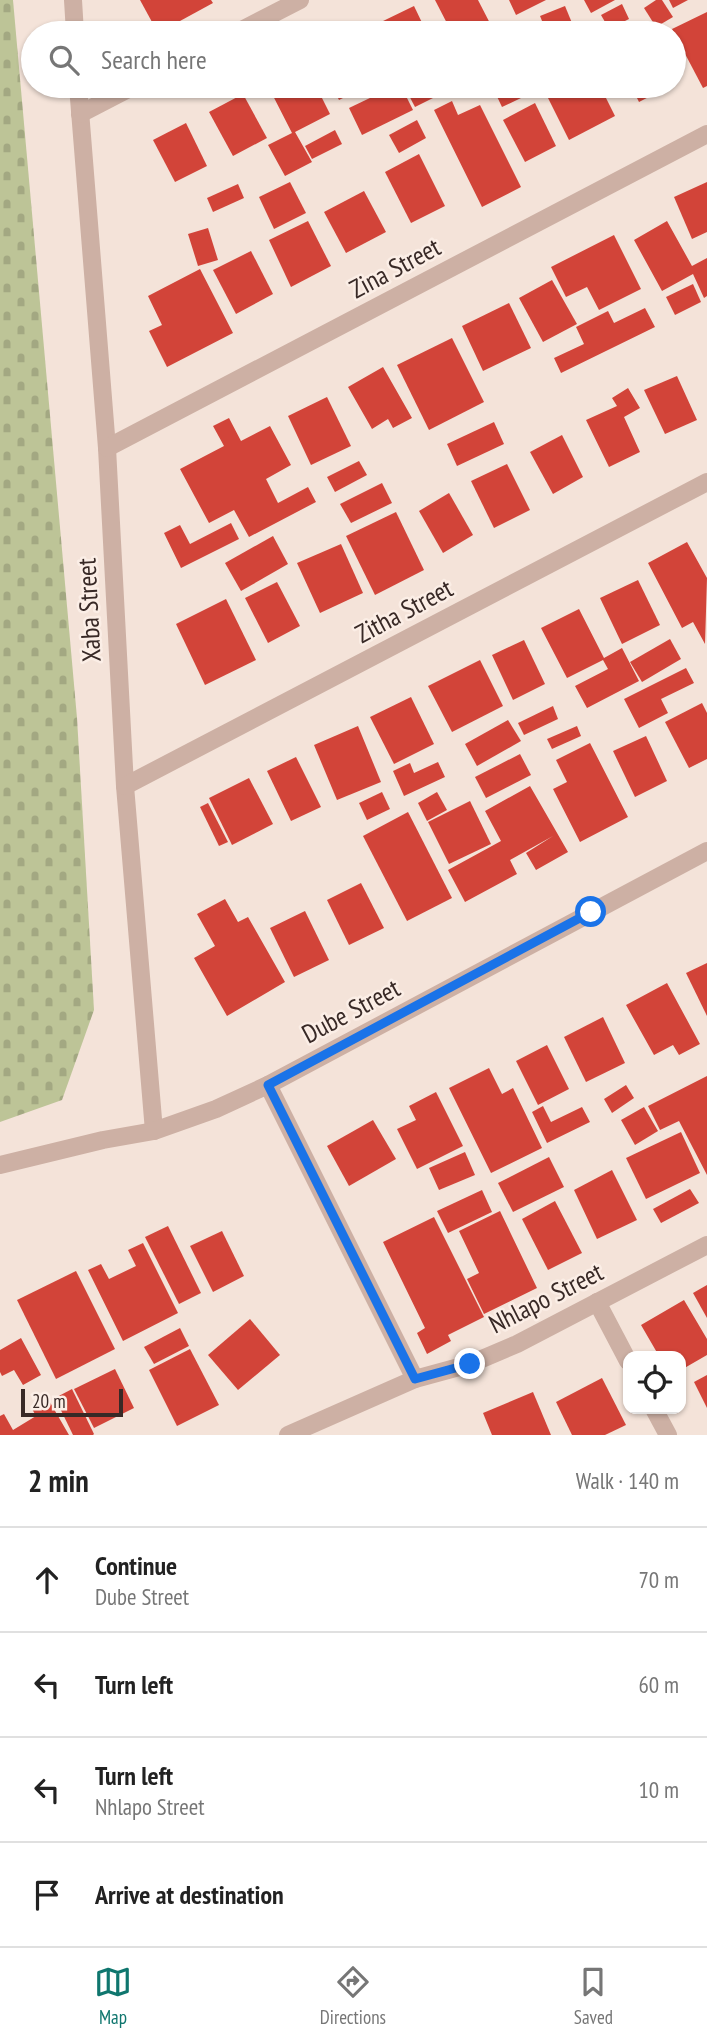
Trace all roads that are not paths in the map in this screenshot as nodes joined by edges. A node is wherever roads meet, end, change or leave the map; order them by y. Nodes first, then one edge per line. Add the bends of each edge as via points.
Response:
1 (73, 0) edge
2 (300, 0) edge
3 (74, 21) edge
4 (259, 21) edge
5 (79, 98) edge
6 (111, 98) edge
7 (80, 114) junction
8 (707, 134) edge
9 (107, 448) junction
10 (707, 482) edge
11 (125, 786) junction
12 (707, 851) edge
13 (268, 1085) junction
14 (154, 1131) junction
15 (0, 1165) edge
16 (707, 1245) edge
17 (597, 1302) junction
18 (623, 1351) edge
19 (415, 1379) junction
20 (657, 1414) edge
21 (288, 1435) edge
22 (668, 1435) edge

1 - 3 street
2 - 4 street
5 - 7 street, Xaba Street
6 - 7 street
7 - 9 street, Xaba Street
8 - 9 street, Zina Street
9 - 11 street, Xaba Street
10 - 11 street, Zitha Street
11 - 14 street, Xaba Street
12 - 13 street, Dube Street
13 - 14 street, Dube Street
13 - 19 street
14 - 15 street, Dube Street
16 - 17 street, Nhlapo Street
17 - 18 street
17 - 19 street, Nhlapo Street via 470,1364
19 - 21 street, Nhlapo Street
20 - 22 street

